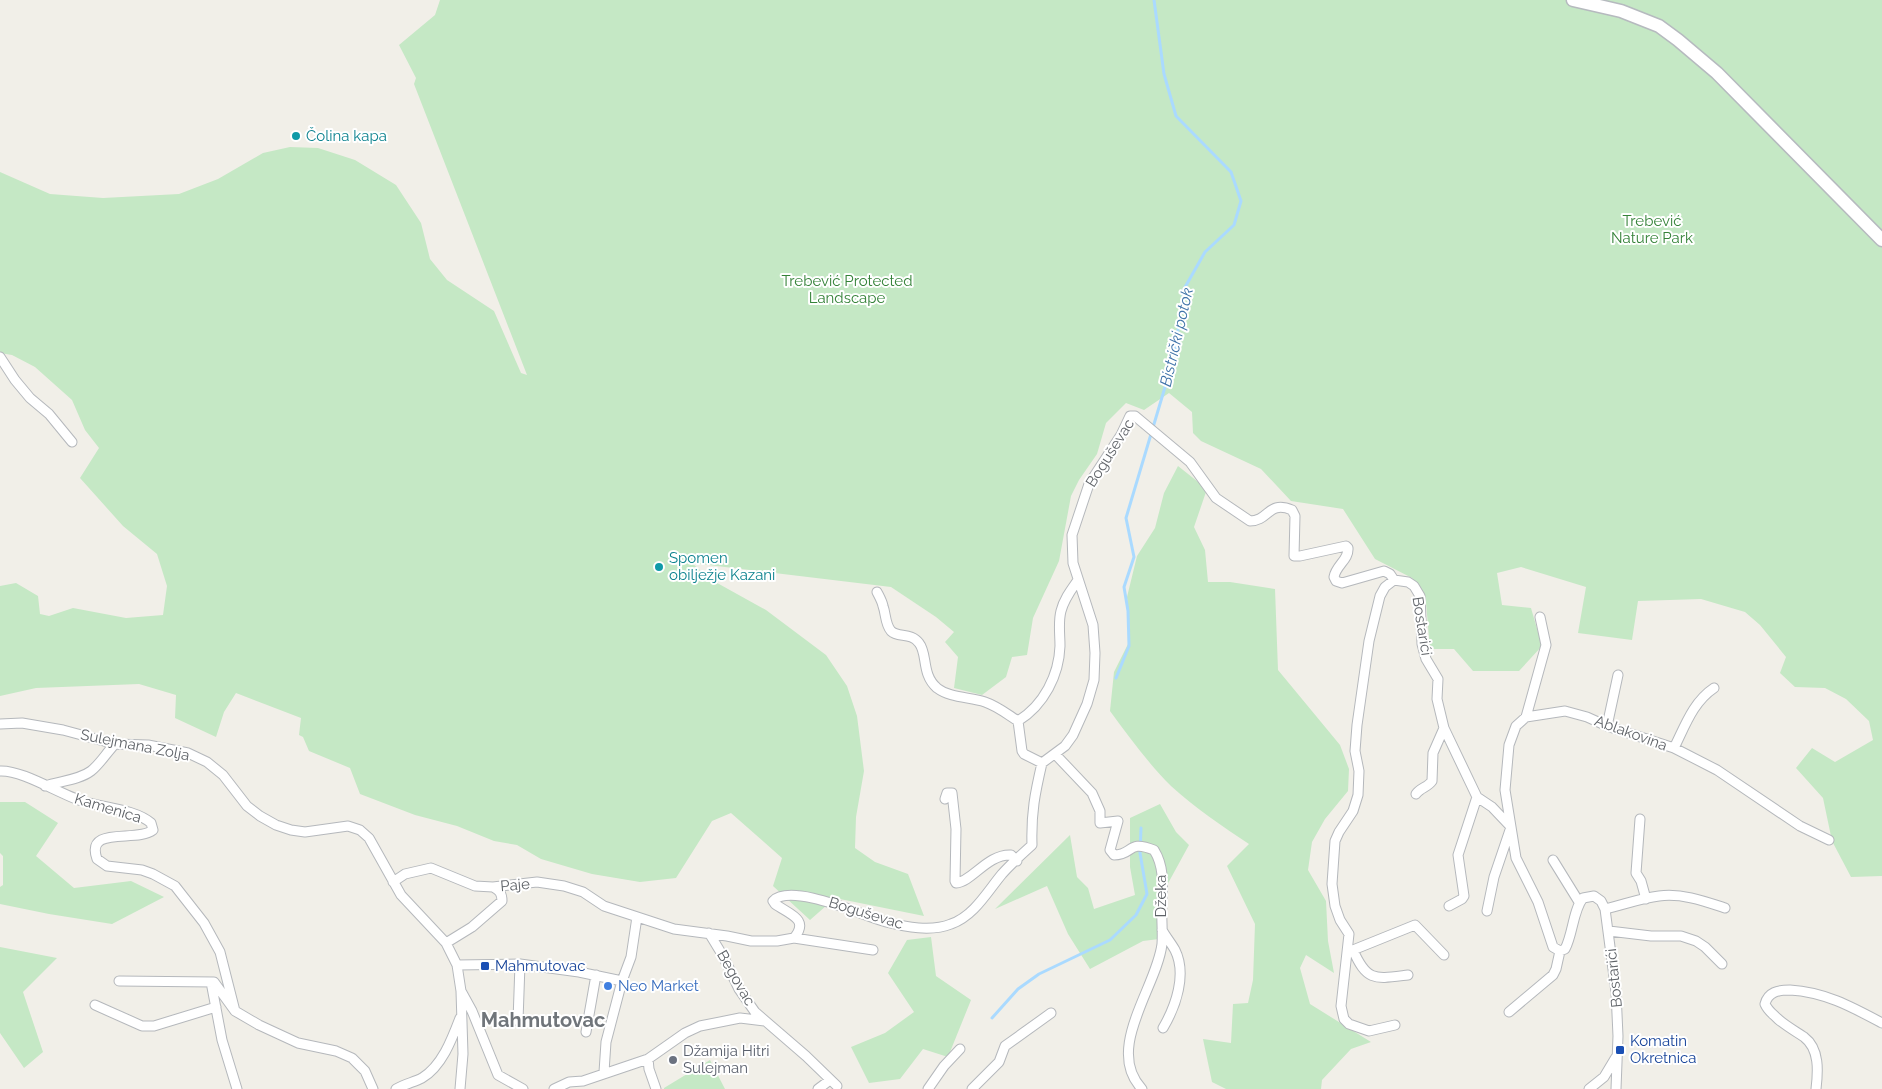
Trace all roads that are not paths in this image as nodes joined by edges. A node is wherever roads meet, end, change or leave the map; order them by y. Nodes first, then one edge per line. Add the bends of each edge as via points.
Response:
1 (1573, 0) edge
2 (1882, 240) edge
3 (0, 357) edge
4 (72, 442) dead end
5 (1307, 555) joint
6 (1078, 580) junction
7 (1394, 580) junction
8 (877, 592) dead end
9 (1540, 617) dead end
10 (1618, 675) dead end
11 (1714, 688) dead end
12 (1526, 717) junction
13 (1018, 721) junction
14 (0, 724) edge
15 (1607, 726) junction
16 (1444, 728) junction
17 (115, 744) junction
18 (1674, 748) junction
19 (1054, 754) junction
20 (1042, 763) junction
21 (0, 771) edge
22 (45, 786) junction
23 (1416, 794) dead end
24 (1477, 797) junction
25 (945, 799) dead end
26 (1640, 819) dead end
27 (1511, 827) junction
28 (1829, 840) dead end
29 (1553, 860) dead end
30 (1017, 861) junction
31 (393, 882) junction
32 (493, 887) junction
33 (1646, 899) junction
34 (1579, 902) junction
35 (1449, 906) dead end
36 (1725, 908) dead end
37 (1605, 909) junction
38 (1487, 911) dead end
39 (637, 917) junction
40 (1161, 930) junction
41 (1609, 931) junction
42 (709, 933) junction
43 (794, 938) junction
44 (446, 943) junction
45 (873, 950) dead end
46 (1350, 951) junction
47 (1560, 951) junction
48 (1444, 954) dead end
49 (520, 964) junction
50 (1722, 964) dead end
51 (456, 966) junction
52 (596, 974) junction
53 (1408, 976) dead end
54 (622, 980) junction
55 (119, 981) dead end
56 (211, 982) junction
57 (461, 991) junction
58 (95, 1005) dead end
59 (216, 1007) junction
60 (235, 1011) junction
61 (1509, 1012) dead end
62 (1051, 1013) dead end
63 (461, 1016) junction
64 (518, 1021) dead end
65 (765, 1021) junction
66 (1882, 1023) edge
67 (1395, 1025) dead end
68 (1163, 1028) dead end
69 (586, 1032) dead end
70 (960, 1049) dead end
71 (1616, 1057) junction
72 (648, 1059) junction
73 (604, 1072) junction
74 (237, 1089) edge
75 (373, 1089) edge
76 (396, 1089) edge
77 (460, 1089) edge
78 (523, 1089) edge
79 (554, 1089) edge
80 (656, 1089) edge
81 (818, 1089) edge
82 (928, 1089) edge
83 (972, 1089) edge
84 (1142, 1089) edge
85 (1590, 1089) edge
86 (1616, 1089) edge
87 (1816, 1089) edge

1 - 2 main road via 1621,11 1659,26 1678,40 1717,73
3 - 4 street via 14,380
5 - 6 street, Boguševac via 1294,554 1295,516 1292,510 1276,507 1250,521 1216,498 1190,462 1146,424 1130,416 1089,484 1072,535
5 - 7 street, Bostarići via 1346,546 1348,553 1335,570 1336,580 1342,583 1384,571
6 - 13 street via 1064,600 1060,613 1059,662 1055,676 1033,709
6 - 19 street, Boguševac via 1093,625 1094,680 1074,735
7 - 16 street, Bostarići via 1408,582 1420,596 1422,644 1438,679 1436,700
7 - 46 street via 1380,596 1364,667 1355,751 1359,771 1358,795 1334,849 1332,884 1335,906 1349,934
8 - 13 street via 892,632 909,635 919,643 924,668 936,687 946,694 987,702
9 - 12 street via 1546,645
10 - 15 street
11 - 18 street via 1694,708
12 - 15 street, Ablakovina via 1565,711
12 - 27 street via 1516,726 1509,745 1504,790
13 - 20 street via 1022,751
14 - 17 street, Sulejmana Zolja via 22,723 63,730
15 - 18 street, Ablakovina
16 - 23 street via 1433,753 1432,781
16 - 24 street, Bostarići
17 - 22 street via 92,771
17 - 31 street, Sulejmana Zolja via 167,748 207,762 260,816 290,830 305,832 348,826 360,830 369,838
18 - 28 street, Ablakovina via 1717,770 1800,826
19 - 20 street, Boguševac
19 - 40 street, Džeka via 1092,793 1100,811 1100,823 1118,821 1111,853 1121,855 1140,845 1154,850 1162,875
20 - 30 street, Boguševac via 1032,811 1032,845
21 - 22 street, Kamenica
22 - 60 street, Kamenica via 83,802 141,816 151,824 153,830 145,834 101,840 96,845 97,859 107,866 142,870 174,886 204,922 220,952
24 - 27 street, Bostarići
24 - 35 street via 1458,855 1464,896
25 - 30 street via 948,793 952,793 956,883 1001,856 1011,855
26 - 33 street via 1636,873
27 - 38 street via 1494,877
27 - 47 street via 1516,858 1538,902 1551,943
29 - 34 street
30 - 43 street, Boguševac via 970,913 951,924 931,928 888,922 820,899 780,896 773,901 774,904 793,916 800,925
31 - 32 street, Paje via 405,874 431,868 475,886
31 - 44 street
32 - 39 street, Paje via 529,882 564,886 584,892 604,906
32 - 44 street via 502,896 502,901 472,927
33 - 36 street via 1676,896
33 - 37 street
34 - 37 street via 1587,896 1594,896
34 - 47 street via 1567,944
37 - 41 street, Bostarići
39 - 42 street, Paje via 674,929
39 - 54 street via 631,956
40 - 68 street via 1175,950 1180,969 1179,987
40 - 84 street, Džeka via 1162,944 1157,962 1131,1034 1130,1068
41 - 50 street via 1681,936 1705,947
41 - 71 street, Bostarići via 1616,992
42 - 43 street, Paje via 751,941
42 - 65 street, Begovac via 746,1000
43 - 45 street, Paje
44 - 51 street
46 - 48 street via 1415,925
46 - 53 street via 1372,976 1380,979
46 - 67 street via 1340,1006 1344,1020 1369,1031
47 - 61 street via 1553,975
49 - 51 street
49 - 52 street
49 - 64 street
51 - 57 street
52 - 54 street
52 - 69 street
54 - 73 street via 606,1042
55 - 56 street
56 - 59 street
56 - 60 street via 217,985
57 - 63 street
57 - 78 street via 498,1074
58 - 59 street via 142,1026 154,1026
59 - 74 street
60 - 75 street via 298,1043 352,1058 365,1072
62 - 83 street via 1005,1046 996,1066
63 - 76 street via 452,1040 434,1068 422,1078
63 - 77 street via 463,1054
65 - 72 street via 740,1018 700,1026
65 - 81 street, Begovac via 833,1083
66 - 87 street via 1823,995 1779,990 1771,994 1766,1004 1768,1011 1806,1038 1812,1047 1818,1068
70 - 82 street
71 - 85 street via 1604,1077
71 - 86 street, Bostarići
72 - 73 street
72 - 80 street
73 - 79 street

